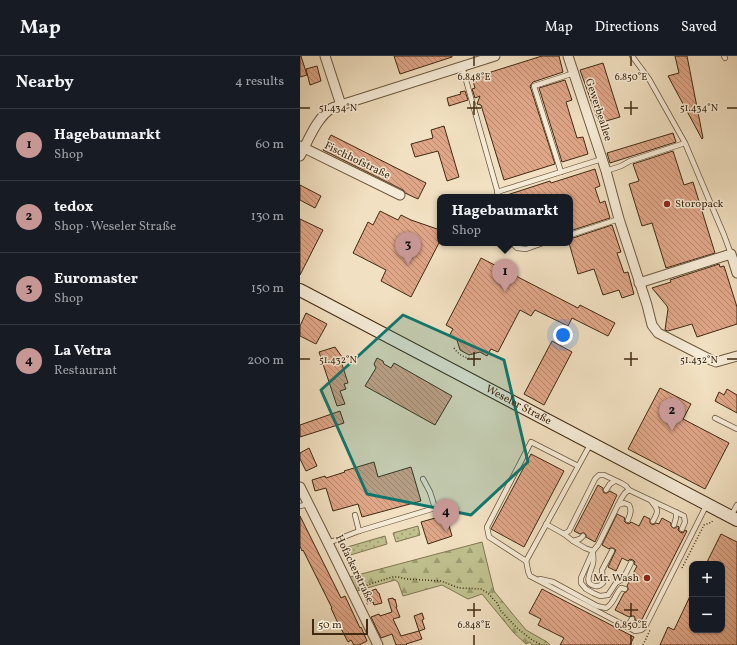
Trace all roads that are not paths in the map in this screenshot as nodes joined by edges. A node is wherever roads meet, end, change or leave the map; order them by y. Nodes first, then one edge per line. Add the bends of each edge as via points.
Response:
1 (325, 56) edge
2 (495, 56) edge
3 (568, 56) edge
4 (632, 56) edge
5 (462, 66) junction
6 (574, 73) junction
7 (341, 105) junction
8 (685, 143) junction
9 (301, 150) edge
10 (602, 159) junction
11 (606, 171) junction
12 (561, 172) junction
13 (497, 192) joint
14 (400, 195) dead end
15 (620, 219) junction
16 (573, 233) edge
17 (515, 246) edge
18 (534, 246) edge
19 (731, 254) junction
20 (737, 273) edge
21 (639, 283) junction
22 (300, 290) edge
23 (737, 356) edge
24 (715, 418) dead end
25 (737, 429) edge
26 (591, 443) junction
27 (578, 466) junction
28 (423, 479) dead end
29 (615, 481) junction
30 (300, 487) edge
31 (606, 490) dead end
32 (629, 490) junction
33 (652, 502) junction
34 (304, 505) edge
35 (618, 505) junction
36 (737, 505) edge
37 (712, 507) junction
38 (676, 512) junction
39 (354, 515) dead end
40 (734, 518) edge
41 (628, 520) dead end
42 (653, 521) dead end
43 (546, 524) junction
44 (674, 524) dead end
45 (682, 528) dead end
46 (359, 531) junction
47 (564, 534) junction
48 (583, 536) dead end
49 (573, 541) junction
50 (328, 543) junction
51 (593, 551) junction
52 (612, 551) dead end
53 (526, 561) junction
54 (631, 563) dead end
55 (530, 576) junction
56 (625, 589) dead end
57 (632, 619) dead end
58 (627, 627) junction
59 (378, 645) edge

1 - 7 street
2 - 5 street
3 - 6 street, Gewerbeallee
4 - 8 lane via 649,79
5 - 7 street
5 - 13 lane
6 - 10 street, Gewerbeallee
6 - 12 lane via 534,86
7 - 9 street via 324,115
8 - 11 lane
8 - 19 lane
9 - 14 street, Fischhofstraße
10 - 11 street, Gewerbeallee
10 - 12 lane
11 - 15 street, Gewerbeallee
12 - 13 lane
15 - 16 lane
15 - 21 street, Gewerbeallee
17 - 18 lane via 526,249
19 - 20 street
19 - 21 street
21 - 23 street, Gewerbeallee via 652,326 658,333 716,362
22 - 26 main road, Weseler Straße
24 - 25 lane
26 - 27 lane
26 - 37 main road, Weseler Straße
27 - 43 lane
27 - 53 lane via 531,442 487,527 489,537
28 - 46 lane via 435,508
29 - 31 lane
29 - 32 lane
29 - 47 lane via 604,475 599,475 595,479 569,531
30 - 34 street, Hofackerstraße
32 - 33 lane
32 - 35 lane
33 - 38 lane
33 - 42 lane via 657,507
34 - 50 street, Hofackerstraße
35 - 41 lane via 629,505 631,513
35 - 51 lane
36 - 40 lane
37 - 40 main road, Weseler Straße
37 - 58 lane via 645,627 635,631
38 - 44 lane
38 - 45 lane via 684,516
39 - 46 lane
43 - 47 lane
43 - 53 lane
46 - 50 lane
47 - 49 lane
48 - 49 lane
49 - 51 lane
50 - 59 street, Hofackerstraße
51 - 52 lane via 593,564 588,579 592,586 596,587 604,582 602,570
51 - 54 lane via 581,583 586,589 600,596 608,595 623,578
53 - 55 lane
55 - 56 lane via 553,582 597,606 606,608 612,604 618,590
55 - 58 lane
57 - 58 lane

